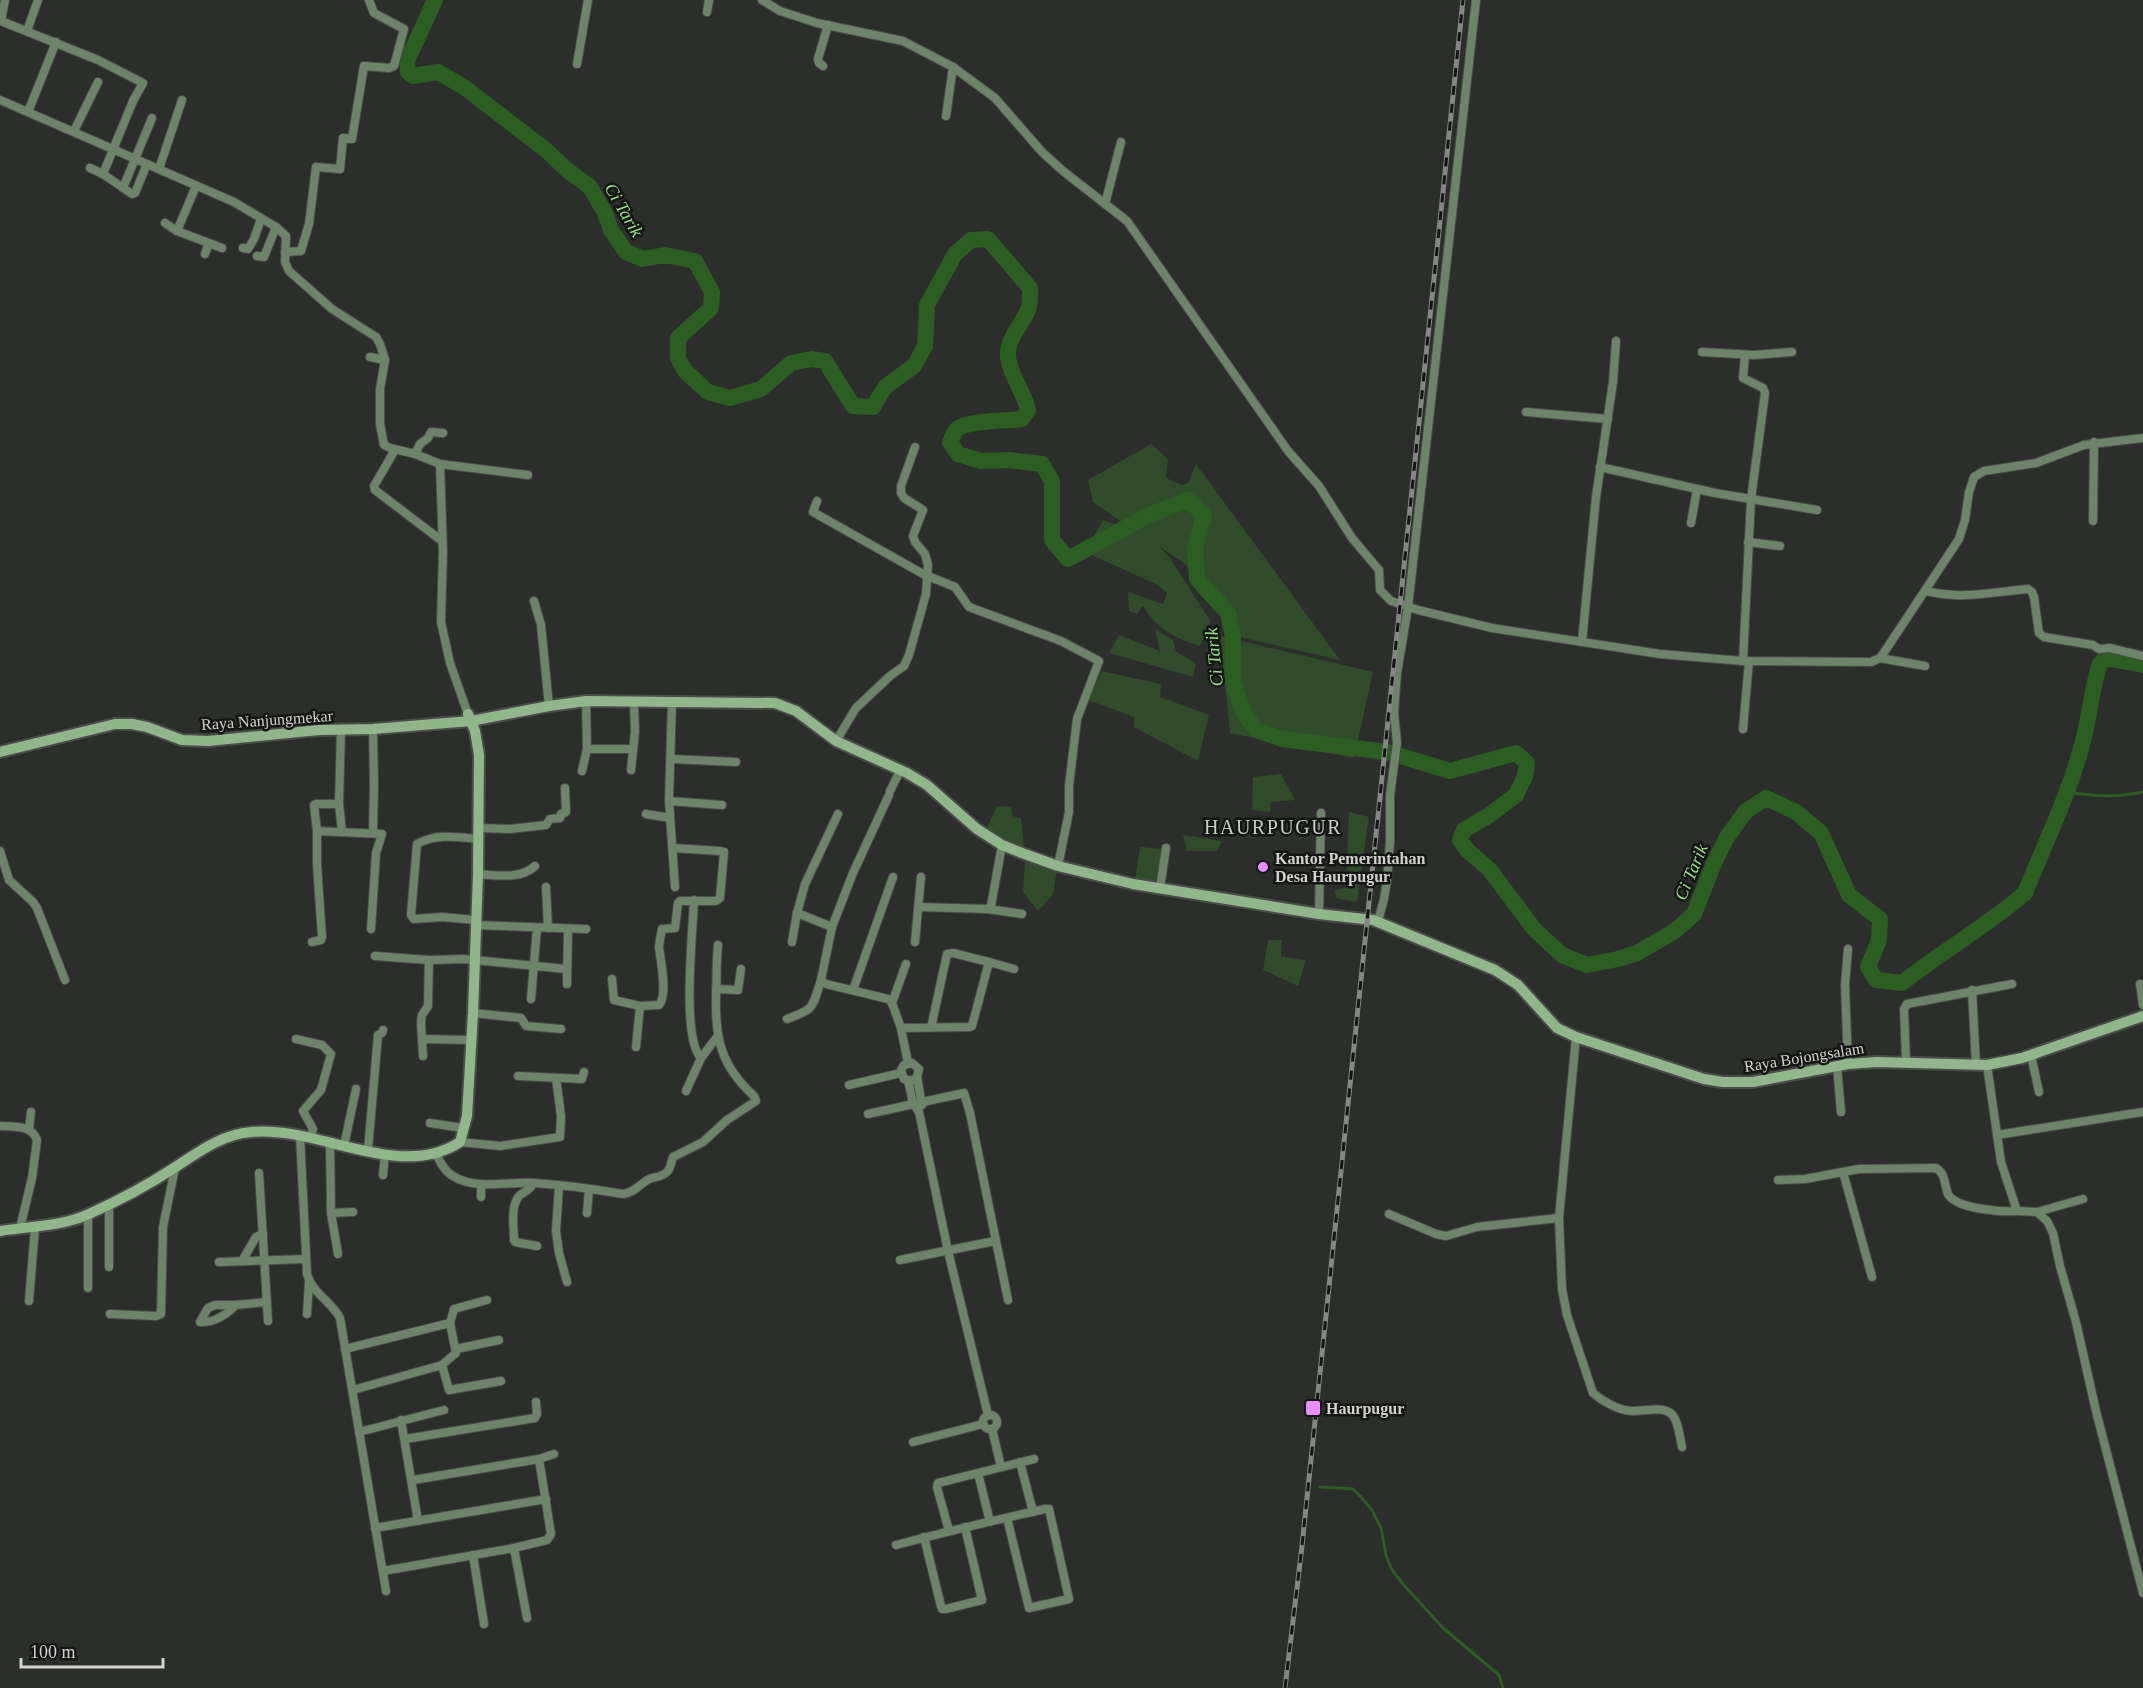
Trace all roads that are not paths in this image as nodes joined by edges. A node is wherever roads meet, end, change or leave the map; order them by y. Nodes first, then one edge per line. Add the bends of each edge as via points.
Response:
1 (5, 0) edge
2 (38, 0) edge
3 (369, 0) edge
4 (588, 0) edge
5 (709, 0) edge
6 (762, 0) edge
7 (1476, 0) edge
8 (707, 12) dead end
9 (828, 25) junction
10 (27, 31) junction
11 (56, 42) junction
12 (577, 64) dead end
13 (823, 66) dead end
14 (953, 67) junction
15 (98, 82) dead end
16 (0, 100) edge
17 (182, 100) dead end
18 (28, 112) junction
19 (946, 116) dead end
20 (152, 118) dead end
21 (74, 131) junction
22 (1120, 142) dead end
23 (112, 150) junction
24 (135, 159) junction
25 (147, 164) junction
26 (90, 168) dead end
27 (159, 169) junction
28 (103, 174) junction
29 (196, 186) junction
30 (123, 188) junction
31 (1105, 204) junction
32 (261, 219) junction
33 (165, 224) dead end
34 (276, 227) junction
35 (177, 231) junction
36 (209, 243) junction
37 (222, 248) dead end
38 (243, 248) dead end
39 (285, 252) junction
40 (206, 254) dead end
41 (257, 256) dead end
42 (1616, 341) dead end
43 (1702, 352) dead end
44 (1792, 352) dead end
45 (1745, 355) junction
46 (370, 357) dead end
47 (385, 360) junction
48 (1526, 412) dead end
49 (1608, 419) junction
50 (443, 433) dead end
51 (2143, 438) edge
52 (2094, 442) junction
53 (915, 447) dead end
54 (395, 450) junction
55 (415, 454) junction
56 (440, 464) junction
57 (1600, 466) junction
58 (528, 475) dead end
59 (1697, 489) junction
60 (1751, 500) junction
61 (817, 501) dead end
62 (1817, 510) dead end
63 (2093, 521) dead end
64 (1691, 523) dead end
65 (442, 541) junction
66 (1748, 542) junction
67 (1780, 546) dead end
68 (927, 576) junction
69 (1926, 591) junction
70 (534, 601) dead end
71 (1408, 607) junction
72 (1582, 642) junction
73 (2143, 656) edge
74 (1880, 658) junction
75 (1746, 661) junction
76 (1925, 666) dead end
77 (586, 701) junction
78 (634, 702) junction
79 (672, 702) junction
80 (549, 706) junction
81 (470, 718) junction
82 (341, 729) junction
83 (373, 729) junction
84 (1743, 729) dead end
85 (836, 741) junction
86 (587, 749) junction
87 (633, 749) junction
88 (0, 752) edge
89 (672, 759) junction
90 (736, 762) dead end
91 (631, 770) dead end
92 (582, 771) dead end
93 (900, 771) junction
94 (566, 788) dead end
95 (669, 801) junction
96 (339, 804) junction
97 (722, 805) dead end
98 (1321, 813) dead end
99 (646, 814) dead end
100 (838, 814) dead end
101 (670, 819) junction
102 (317, 831) junction
103 (342, 831) junction
104 (373, 832) junction
105 (478, 834) junction
106 (1002, 845) junction
107 (673, 848) junction
108 (1166, 848) dead end
109 (0, 850) edge
110 (535, 866) dead end
111 (1058, 866) junction
112 (478, 874) junction
113 (921, 876) dead end
114 (892, 877) dead end
115 (546, 886) dead end
116 (675, 887) dead end
117 (1160, 888) junction
118 (694, 900) junction
119 (919, 907) junction
120 (988, 909) junction
121 (797, 912) junction
122 (677, 913) junction
123 (1318, 914) junction
124 (693, 915) junction
125 (1022, 915) dead end
126 (1378, 921) junction
127 (475, 923) junction
128 (832, 927) junction
129 (537, 928) junction
130 (548, 928) junction
131 (371, 929) dead end
132 (568, 929) junction
133 (586, 929) dead end
134 (312, 942) dead end
135 (792, 942) dead end
136 (915, 942) dead end
137 (718, 945) dead end
138 (1848, 950) dead end
139 (375, 956) dead end
140 (429, 960) junction
141 (474, 961) junction
142 (989, 962) junction
143 (906, 964) dead end
144 (535, 965) junction
145 (566, 969) junction
146 (741, 969) dead end
147 (1014, 969) dead end
148 (612, 979) dead end
149 (65, 980) dead end
150 (821, 980) junction
151 (567, 984) dead end
152 (2012, 984) dead end
153 (2140, 984) dead end
154 (716, 989) junction
155 (853, 990) junction
156 (1972, 990) junction
157 (531, 999) dead end
158 (892, 1003) junction
159 (2143, 1005) edge
160 (640, 1006) junction
161 (473, 1013) junction
162 (2143, 1016) edge
163 (787, 1019) dead end
164 (901, 1028) junction
165 (931, 1028) junction
166 (561, 1029) dead end
167 (383, 1030) dead end
168 (717, 1037) junction
169 (1576, 1037) junction
170 (296, 1039) dead end
171 (422, 1039) junction
172 (471, 1040) junction
173 (636, 1047) dead end
174 (2031, 1055) junction
175 (423, 1056) dead end
176 (701, 1058) junction
177 (1906, 1061) junction
178 (908, 1063) junction
179 (1842, 1065) junction
180 (1981, 1065) junction
181 (584, 1072) dead end
182 (901, 1073) junction
183 (518, 1076) dead end
184 (917, 1077) junction
185 (556, 1078) junction
186 (908, 1080) junction
187 (849, 1085) dead end
188 (356, 1089) dead end
189 (686, 1091) dead end
190 (2039, 1092) dead end
191 (922, 1101) junction
192 (913, 1103) junction
193 (31, 1112) dead end
194 (919, 1112) junction
195 (1841, 1112) dead end
196 (2143, 1112) edge
197 (868, 1114) dead end
198 (430, 1123) dead end
199 (0, 1126) edge
200 (463, 1128) junction
201 (29, 1129) junction
202 (1997, 1135) junction
203 (306, 1136) junction
204 (330, 1142) junction
205 (460, 1142) junction
206 (344, 1146) junction
207 (368, 1150) junction
208 (385, 1154) junction
209 (436, 1154) junction
210 (175, 1168) junction
211 (1843, 1172) junction
212 (259, 1173) dead end
213 (383, 1175) dead end
214 (1778, 1180) dead end
215 (533, 1183) junction
216 (482, 1184) junction
217 (559, 1186) junction
218 (589, 1189) junction
219 (482, 1197) dead end
220 (2083, 1199) dead end
221 (109, 1204) junction
222 (2017, 1211) junction
223 (353, 1212) dead end
224 (2037, 1212) junction
225 (331, 1213) junction
226 (587, 1213) dead end
227 (88, 1214) junction
228 (1389, 1214) dead end
229 (1559, 1218) junction
230 (20, 1228) junction
231 (35, 1228) junction
232 (0, 1231) edge
233 (263, 1234) junction
234 (996, 1241) junction
235 (537, 1246) dead end
236 (948, 1251) junction
237 (338, 1254) dead end
238 (306, 1259) junction
239 (900, 1260) dead end
240 (242, 1261) junction
241 (219, 1262) dead end
242 (265, 1262) junction
243 (109, 1267) dead end
244 (1872, 1277) dead end
245 (309, 1282) junction
246 (567, 1282) dead end
247 (88, 1288) dead end
248 (487, 1300) dead end
249 (1008, 1300) dead end
250 (29, 1301) dead end
251 (266, 1302) junction
252 (236, 1305) dead end
253 (110, 1314) dead end
254 (307, 1314) dead end
255 (268, 1321) dead end
256 (450, 1323) junction
257 (499, 1340) dead end
258 (456, 1348) junction
259 (345, 1349) junction
260 (442, 1365) junction
261 (501, 1382) dead end
262 (353, 1390) junction
263 (536, 1402) dead end
264 (444, 1410) dead end
265 (988, 1415) junction
266 (401, 1420) junction
267 (983, 1424) junction
268 (992, 1430) junction
269 (359, 1432) junction
270 (405, 1439) junction
271 (913, 1443) dead end
272 (1682, 1447) dead end
273 (554, 1454) dead end
274 (539, 1459) junction
275 (1034, 1459) dead end
276 (1020, 1462) junction
277 (1001, 1467) junction
278 (978, 1473) junction
279 (413, 1480) junction
280 (546, 1499) junction
281 (1033, 1512) junction
282 (1006, 1518) junction
283 (418, 1521) junction
284 (990, 1522) junction
285 (964, 1527) junction
286 (375, 1528) junction
287 (949, 1531) junction
288 (924, 1537) junction
289 (896, 1545) dead end
290 (514, 1548) junction
291 (473, 1556) junction
292 (383, 1571) junction
293 (386, 1591) dead end
294 (2143, 1593) edge
295 (527, 1618) dead end
296 (484, 1624) dead end

1 - 10 street via 1,21
2 - 10 street
3 - 39 street via 374,13 404,28 394,66 364,66 352,139 342,138 340,170 316,167 302,250
4 - 12 street
5 - 8 street
6 - 9 street via 790,15
7 - 71 street
9 - 13 street via 818,59
9 - 14 street via 903,41
10 - 11 street
11 - 18 street
11 - 23 street via 143,82
14 - 19 street
14 - 31 street via 995,98 1042,152
15 - 21 street
16 - 18 street
17 - 27 street
18 - 21 street
20 - 24 street
21 - 23 street
22 - 31 street
23 - 24 street
23 - 28 street
24 - 25 street
24 - 30 street
25 - 27 street
25 - 30 street via 135,193
26 - 28 street
27 - 29 street
28 - 30 street
29 - 32 street
29 - 35 street
31 - 71 street via 1133,228 1288,451 1319,486 1352,538 1379,570 1383,594
32 - 34 street
32 - 38 street via 248,249
33 - 35 street
34 - 39 street via 286,236
34 - 41 street via 264,257
35 - 36 street
36 - 37 street
36 - 40 street
39 - 47 street via 289,271 332,309 376,337
42 - 49 street
43 - 45 street
44 - 45 street
45 - 60 street via 1743,378 1763,388 1765,393
46 - 47 street
47 - 54 street via 380,424 384,444
48 - 49 street
49 - 57 street
50 - 55 street via 431,432
51 - 52 street
52 - 63 street
52 - 69 street via 2036,463 1984,471 1974,477 1963,531
53 - 68 street via 901,493 923,510 913,536 927,559
54 - 55 street
54 - 65 street via 375,490
55 - 56 street
56 - 58 street
56 - 65 street
57 - 59 street
57 - 72 street
59 - 60 street
59 - 64 street
60 - 62 street
60 - 66 street
61 - 68 street via 813,512
65 - 81 street via 443,638
66 - 67 street
66 - 75 street
68 - 85 street via 907,662 856,708
68 - 111 street via 955,587 969,607 1061,641 1099,661 1077,719 1069,812
69 - 73 street via 1966,596 2028,589 2034,597 2043,638
69 - 74 street
70 - 80 street via 541,625
71 - 72 street via 1492,628
71 - 126 street via 1397,673 1397,743 1390,795 1387,880
72 - 75 street
74 - 75 street via 1865,663
74 - 76 street
75 - 84 street
77 - 78 main road, Raya Nanjungmekar
77 - 80 main road, Raya Nanjungmekar
77 - 86 street
78 - 79 main road, Raya Nanjungmekar
78 - 87 street
79 - 85 main road, Raya Nanjungmekar via 775,703 796,711
79 - 89 street
80 - 81 main road, Raya Nanjungmekar
81 - 83 main road, Raya Nanjungmekar
81 - 105 main road via 479,755
82 - 83 main road, Raya Nanjungmekar
82 - 88 main road, Raya Nanjungmekar via 199,741 182,740 132,724 116,724
82 - 96 street
83 - 104 street
85 - 93 main road
86 - 87 street
86 - 92 street
87 - 91 street
89 - 90 street
89 - 95 street
93 - 106 main road via 927,785 977,829
93 - 128 street
94 - 105 street via 566,813 560,818 550,819 546,825
95 - 97 street
95 - 101 street
96 - 102 street via 315,804
96 - 103 street
98 - 123 street
99 - 101 street
100 - 121 street via 805,884
101 - 107 street
102 - 103 street
102 - 134 street via 322,937
103 - 104 street
104 - 131 street via 382,834 376,853
105 - 112 main road
105 - 127 street via 440,836 417,844 411,915 414,919 442,916
106 - 111 main road
106 - 120 street
107 - 116 street
107 - 118 street via 723,852 719,900
108 - 117 street
109 - 149 street via 12,884 37,908
110 - 112 street via 516,875
111 - 117 main road
112 - 127 main road
113 - 119 street
114 - 155 street
115 - 130 street
117 - 123 main road
118 - 122 street via 680,901
118 - 124 street
119 - 120 street
119 - 136 street
120 - 125 street
121 - 128 street
121 - 135 street
122 - 124 street
122 - 160 street via 675,928 662,929 662,1002
123 - 126 main road
124 - 176 street via 691,1014 697,1054
126 - 169 main road, Raya Bojongsalam via 1507,977 1557,1028
127 - 129 street
127 - 141 main road
128 - 150 street
129 - 130 street
129 - 144 street
130 - 132 street
132 - 133 street
132 - 145 street
137 - 154 street
138 - 179 street
139 - 140 street
140 - 141 street
140 - 171 street via 428,1006 422,1015
141 - 144 street
141 - 161 main road
142 - 147 street
142 - 165 street via 972,1026
142 - 165 street via 947,954
143 - 158 street
144 - 145 street
144 - 157 street
145 - 151 street
146 - 154 street via 738,990
148 - 160 street via 614,1000
150 - 155 street
150 - 163 street via 813,1007
152 - 156 street
153 - 159 street
154 - 168 street
155 - 158 street via 885,997
156 - 177 street via 1905,1006
156 - 180 street
158 - 164 street
160 - 173 street
161 - 166 street via 521,1018 526,1026
161 - 172 main road
162 - 174 main road, Raya Bojongsalam
164 - 165 street
164 - 178 street
167 - 207 street via 378,1035
168 - 176 street
168 - 218 street via 732,1073 755,1097 753,1104 703,1142 673,1157 670,1169 661,1177 649,1179 629,1194
169 - 179 main road, Raya Bojongsalam via 1724,1083 1767,1080
169 - 229 street
170 - 203 street via 322,1045 331,1054 321,1090 303,1111 312,1127
171 - 172 street
171 - 175 street
172 - 200 main road
174 - 180 main road, Raya Bojongsalam
174 - 190 street
176 - 189 street
177 - 179 main road, Raya Bojongsalam
177 - 180 main road, Raya Bojongsalam
178 - 182 street
178 - 184 street via 918,1066
179 - 195 street
180 - 202 street
181 - 185 street via 582,1079
182 - 186 street
182 - 187 street
183 - 185 street
184 - 186 street
184 - 191 street
185 - 205 street via 560,1137 500,1146
186 - 192 street
188 - 206 street
191 - 192 street
191 - 194 street
191 - 234 street via 961,1093 966,1096
192 - 194 street
192 - 197 street
193 - 201 street
194 - 236 street
196 - 202 street
198 - 200 street
199 - 201 street
200 - 205 main road
201 - 230 street via 36,1135 38,1145
202 - 222 street via 2001,1162
203 - 204 main road
203 - 210 main road via 268,1131 239,1133 185,1159
203 - 238 street
204 - 206 main road
204 - 225 street
205 - 209 main road
206 - 207 main road
207 - 208 main road
208 - 209 main road
208 - 213 street
209 - 216 street via 454,1177
210 - 221 main road
210 - 253 street via 163,1227 161,1314
211 - 214 street
211 - 222 street via 1936,1168 1948,1194 1959,1204
211 - 244 street
212 - 233 street
215 - 216 street
215 - 217 street
215 - 235 street via 531,1189 517,1198 514,1240
216 - 219 street
217 - 218 street
217 - 246 street via 556,1231
218 - 226 street
220 - 224 street
221 - 227 main road
221 - 243 street
222 - 224 street
223 - 225 street
224 - 294 street via 2053,1233
225 - 237 street
227 - 231 main road
227 - 247 street
228 - 229 street via 1446,1236 1477,1227
229 - 272 street via 1564,1303 1593,1392 1599,1399 1622,1409 1670,1413 1675,1418
230 - 231 main road
230 - 232 main road
231 - 250 street
233 - 240 street via 254,1238
233 - 242 street
234 - 236 street
234 - 249 street
236 - 239 street
236 - 265 street
238 - 242 street
238 - 245 street
240 - 241 street
240 - 242 street
242 - 251 street
245 - 254 street
245 - 259 street via 339,1315
248 - 256 street via 454,1309
251 - 252 street
251 - 255 street
256 - 258 street
256 - 259 street
257 - 258 street
258 - 260 street via 456,1353
259 - 262 street
260 - 261 street via 449,1390
260 - 262 street
262 - 269 street
263 - 270 street via 534,1418
264 - 266 street
265 - 267 street
265 - 268 street via 998,1422
266 - 269 street
266 - 270 street
267 - 268 street
267 - 271 street
268 - 277 street
269 - 286 street
270 - 279 street
273 - 274 street
274 - 279 street
274 - 280 street
275 - 276 street
276 - 277 street
276 - 281 street
277 - 278 street
278 - 284 street
278 - 287 street via 938,1483
279 - 283 street
280 - 283 street
280 - 290 street via 549,1538
281 - 282 street
281 - 282 street via 1049,1509 1051,1513 1069,1599 1029,1608
282 - 284 street
283 - 286 street
284 - 285 street
285 - 287 street
285 - 288 street via 982,1600 946,1609 941,1606
286 - 292 street
287 - 288 street
288 - 289 street
290 - 291 street
290 - 295 street
291 - 292 street
291 - 296 street
292 - 293 street

